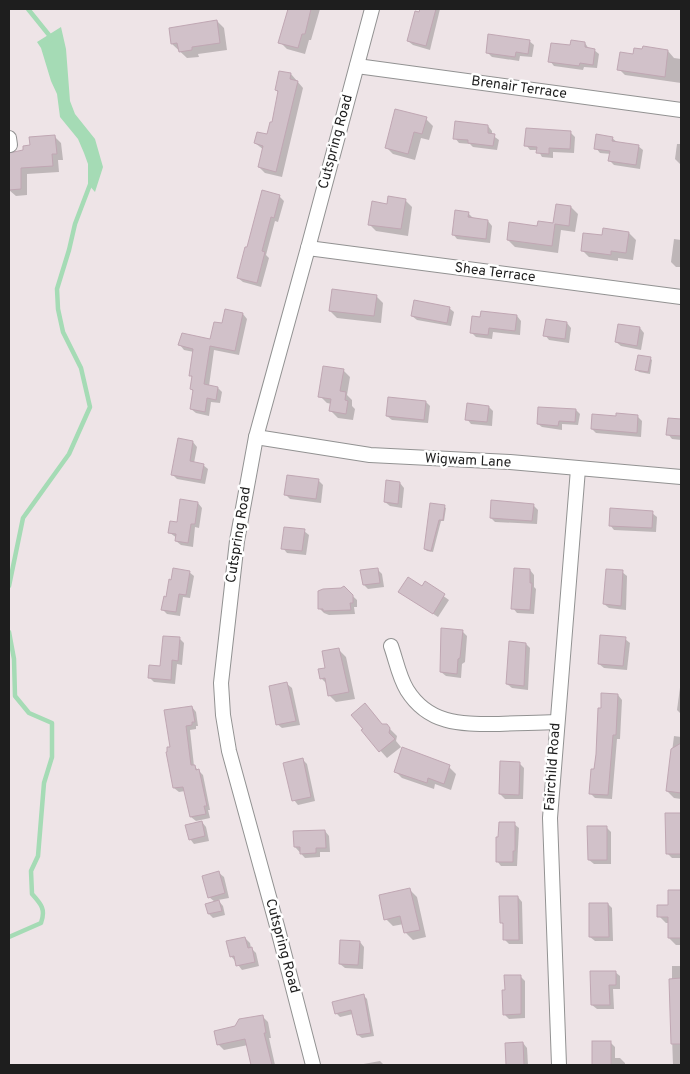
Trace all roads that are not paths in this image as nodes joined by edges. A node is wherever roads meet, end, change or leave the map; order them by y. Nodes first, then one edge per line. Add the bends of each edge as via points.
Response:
1 (372, 9) edge
2 (357, 66) junction
3 (681, 110) edge
4 (308, 248) junction
5 (681, 297) edge
6 (256, 437) junction
7 (578, 469) junction
8 (681, 478) edge
9 (391, 646) dead end
10 (556, 722) junction
11 (313, 1065) edge
12 (559, 1065) edge

1 - 2 street, Cutspring Road
2 - 3 street, Brenair Terrace
2 - 4 street, Cutspring Road
4 - 5 street, Shea Terrace
4 - 6 street, Cutspring Road
6 - 7 street, Wigwam Lane via 370,455
6 - 11 street, Cutspring Road via 236,541 221,683 223,715 229,751
7 - 8 street, Wigwam Lane
7 - 10 street, Fairchild Road
9 - 10 street via 406,688 418,705 433,715 450,722 468,724
10 - 12 street, Fairchild Road via 550,818

